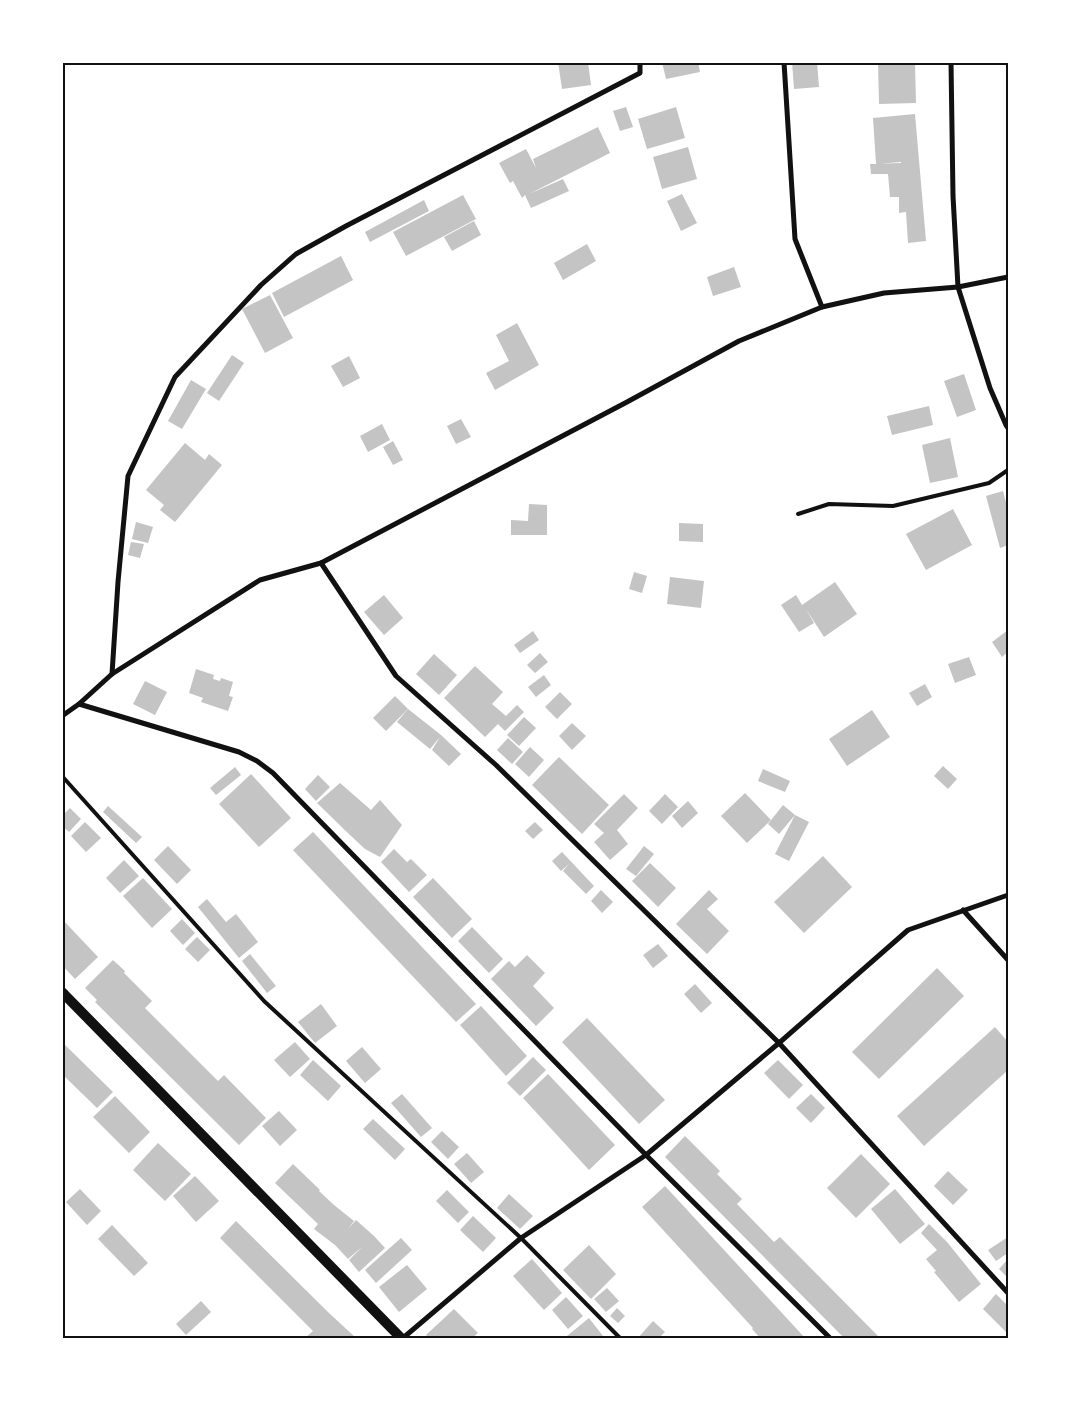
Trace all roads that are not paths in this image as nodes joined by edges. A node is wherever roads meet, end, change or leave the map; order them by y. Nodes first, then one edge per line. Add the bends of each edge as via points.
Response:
1 (640, 62) edge
2 (784, 62) edge
3 (951, 62) edge
4 (1008, 277) edge
5 (958, 287) junction
6 (822, 307) junction
7 (1008, 428) edge
8 (1008, 470) edge
9 (798, 514) dead end
10 (321, 563) junction
11 (112, 674) junction
12 (79, 704) junction
13 (62, 716) edge
14 (62, 776) edge
15 (1008, 895) edge
16 (963, 910) junction
17 (1008, 960) edge
18 (62, 992) edge
19 (778, 1043) junction
20 (646, 1155) junction
21 (520, 1238) junction
22 (1008, 1293) edge
23 (402, 1338) edge
24 (620, 1338) edge
25 (830, 1338) edge

1 - 11 street via 640,73 296,254 260,285 175,377 128,476
2 - 6 street via 795,239
3 - 5 street
4 - 5 street
5 - 6 street via 884,292
5 - 7 street via 990,388
6 - 10 street via 739,341
8 - 9 lane via 989,483 892,506 830,504
10 - 11 street via 260,580
10 - 19 street via 396,676 496,765
11 - 12 street
12 - 13 street
12 - 20 street via 257,760
14 - 21 lane via 264,1001
15 - 16 street
16 - 17 street
16 - 19 street via 908,930
18 - 23 main road
19 - 20 street
19 - 22 street
20 - 21 street
20 - 25 street
21 - 23 street
21 - 24 lane

